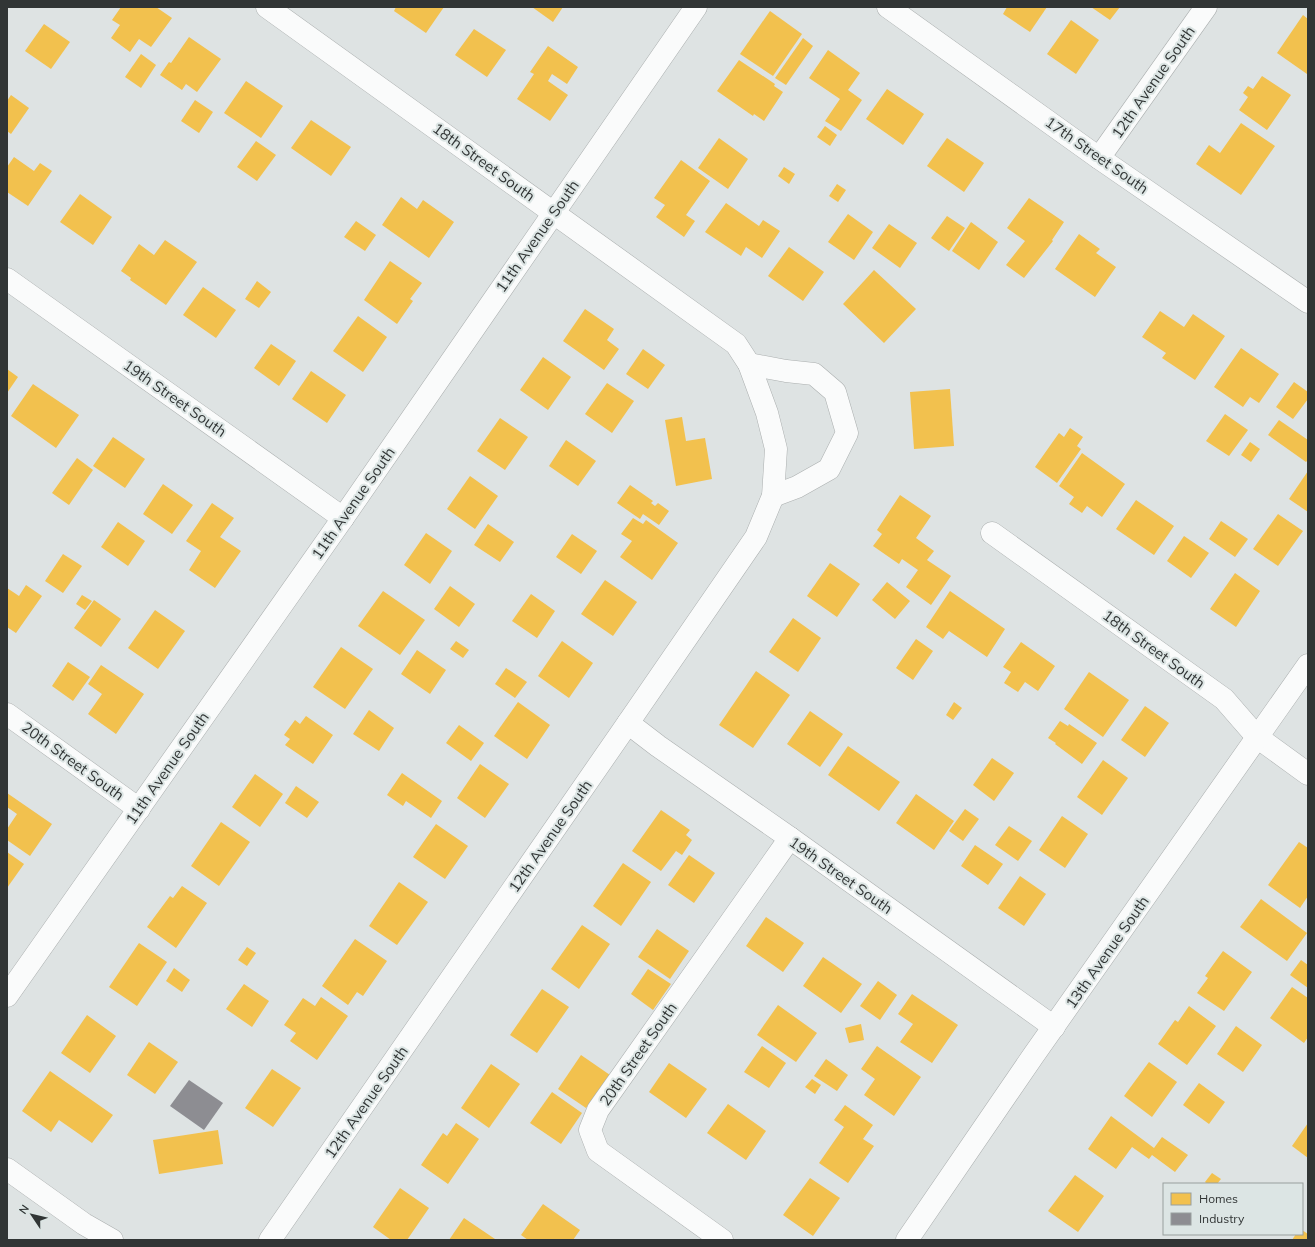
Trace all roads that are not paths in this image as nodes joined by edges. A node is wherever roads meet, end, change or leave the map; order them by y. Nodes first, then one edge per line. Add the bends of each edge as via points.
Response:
1 (267, 7) edge
2 (696, 7) edge
3 (888, 7) edge
4 (1206, 7) edge
5 (1100, 158) junction
6 (553, 212) junction
7 (7, 279) edge
8 (1308, 302) edge
9 (749, 364) junction
10 (767, 413) joint
11 (773, 496) junction
12 (343, 518) junction
13 (992, 533) dead end
14 (1308, 665) edge
15 (7, 714) edge
16 (628, 723) junction
17 (1257, 737) junction
18 (1308, 774) edge
19 (139, 809) junction
20 (790, 838) junction
21 (7, 996) edge
22 (1054, 1027) junction
23 (7, 1170) edge
24 (112, 1240) edge
25 (270, 1240) edge
26 (722, 1240) edge
27 (907, 1240) edge

1 - 6 street, 18th Street South
2 - 6 street, 11th Avenue South
3 - 5 street, 17th Street South
4 - 5 street, 12th Avenue South
5 - 8 street, 17th Street South
6 - 9 street, 18th Street South via 736,344
6 - 12 street, 11th Avenue South
7 - 12 street, 19th Street South
9 - 10 street, 18th Street South
9 - 11 street via 786,372 814,374 835,392 847,433 829,468 797,487
10 - 11 street, 12th Avenue South via 776,450
11 - 16 street, 12th Avenue South via 756,536
12 - 19 street, 11th Avenue South
13 - 17 street, 18th Street South via 1224,699
14 - 17 street, 13th Avenue South
15 - 19 street, 20th Street South
16 - 20 street, 19th Street South
16 - 25 street, 12th Avenue South
17 - 18 street, 18th Street South
17 - 22 street, 13th Avenue South
19 - 21 street, 11th Avenue South
20 - 22 street, 19th Street South
20 - 26 street, 20th Street South via 598,1110 590,1130 598,1151
22 - 27 street, 13th Avenue South
23 - 24 street via 84,1224

